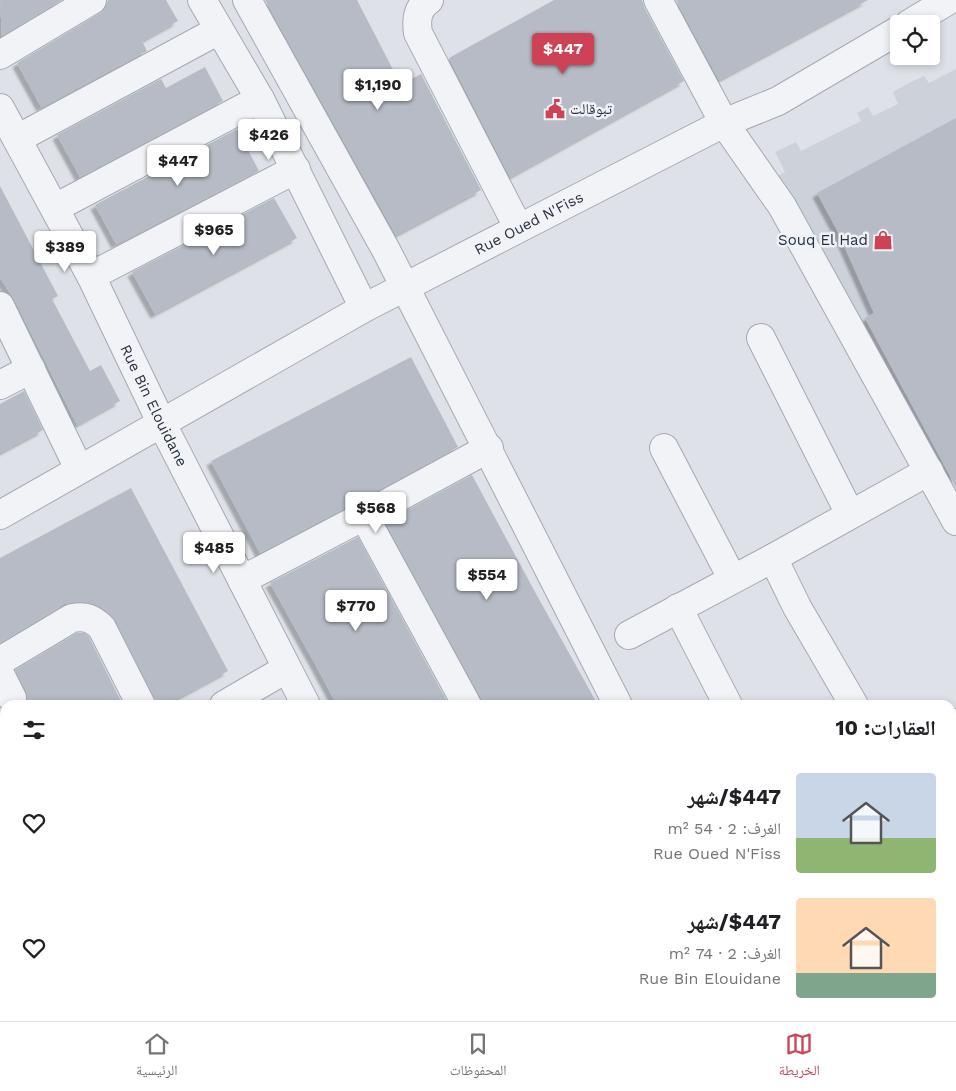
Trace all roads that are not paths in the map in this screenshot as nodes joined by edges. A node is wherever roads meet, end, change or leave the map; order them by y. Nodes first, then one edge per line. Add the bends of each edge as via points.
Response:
1 (202, 0) edge
2 (247, 0) edge
3 (429, 0) edge
4 (658, 0) edge
5 (82, 2) edge
6 (942, 2) edge
7 (922, 15) edge
8 (219, 30) junction
9 (890, 35) edge
10 (0, 55) edge
11 (260, 99) junction
12 (0, 108) edge
13 (724, 123) junction
14 (17, 139) junction
15 (296, 169) junction
16 (55, 208) junction
17 (518, 227) junction
18 (91, 276) junction
19 (404, 286) junction
20 (0, 306) edge
21 (364, 308) junction
22 (761, 338) dead end
23 (31, 369) junction
24 (0, 385) edge
25 (161, 422) junction
26 (489, 448) junction
27 (664, 448) dead end
28 (79, 469) junction
29 (929, 471) junction
30 (850, 514) junction
31 (0, 515) edge
32 (364, 516) junction
33 (956, 521) edge
34 (772, 558) junction
35 (732, 578) junction
36 (242, 580) junction
37 (678, 608) junction
38 (629, 635) dead end
39 (0, 660) edge
40 (286, 669) junction
41 (0, 674) edge
42 (12, 698) dead end
43 (138, 700) edge
44 (233, 700) edge
45 (303, 700) edge
46 (463, 700) edge
47 (615, 700) edge
48 (725, 700) edge
49 (851, 700) edge

1 - 8 street
2 - 19 street
3 - 17 street via 420,8 416,21 418,33
4 - 13 street
5 - 10 street
6 - 7 street
8 - 11 street
8 - 14 street
9 - 13 street, Rue Oued N'Fiss via 778,100
11 - 15 street
11 - 16 street
12 - 14 street, Rue Bin Elouidane
13 - 17 street, Rue Oued N'Fiss
13 - 29 street via 782,206
14 - 16 street, Rue Bin Elouidane
15 - 18 street
15 - 21 street
16 - 18 street, Rue Bin Elouidane
17 - 19 street, Rue Oued N'Fiss
18 - 25 street, Rue Bin Elouidane
19 - 21 street, Rue Oued N'Fiss
19 - 26 street
20 - 23 street
21 - 25 street, Rue Oued N'Fiss
22 - 30 street
23 - 24 street
23 - 28 street
25 - 28 street, Rue Oued N'Fiss
25 - 36 street, Rue Bin Elouidane
26 - 32 street
26 - 47 street
27 - 35 street
28 - 31 street, Rue Oued N'Fiss
29 - 30 street
29 - 33 street
30 - 34 street
32 - 36 street
32 - 46 street
34 - 35 street
34 - 49 street
35 - 37 street
36 - 40 street, Rue Bin Elouidane
37 - 38 street
37 - 48 street
39 - 43 street via 72,618 84,616 95,620 102,628
40 - 44 street
40 - 45 street, Rue Bin Elouidane
41 - 42 street

